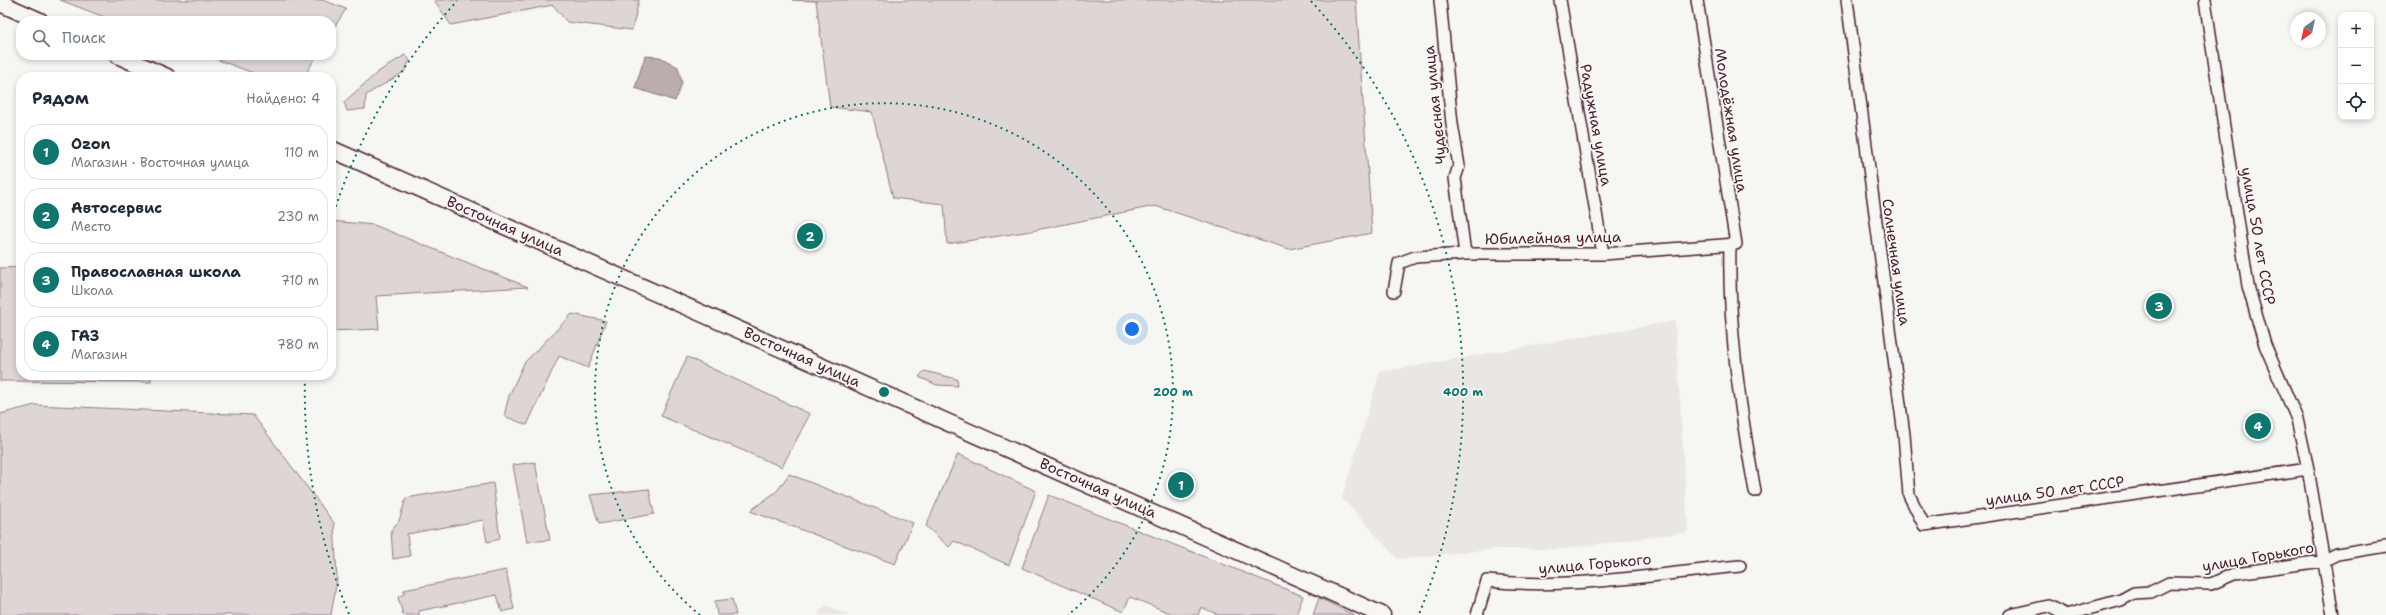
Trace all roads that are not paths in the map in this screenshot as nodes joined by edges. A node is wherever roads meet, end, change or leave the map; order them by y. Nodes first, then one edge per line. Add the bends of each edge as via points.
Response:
1 (1440, 0) edge
2 (1560, 0) edge
3 (1697, 0) edge
4 (1846, 0) edge
5 (2205, 0) edge
6 (0, 3) edge
7 (29, 16) edge
8 (128, 60) edge
9 (156, 72) edge
10 (336, 151) edge
11 (1733, 244) junction
12 (1465, 254) junction
13 (1603, 254) junction
14 (1394, 290) dead end
15 (2308, 469) junction
16 (1755, 491) dead end
17 (1924, 526) joint
18 (2386, 546) edge
19 (2323, 561) junction
20 (1740, 566) dead end
21 (1382, 615) edge
22 (1477, 615) edge
23 (2010, 615) edge
24 (2070, 615) edge
25 (2333, 615) edge

1 - 12 street, Чудесная улица via 1451,117 1459,166 1455,178
2 - 13 street, Радужная улица
3 - 11 street, Молодёжная улица
4 - 17 street, Солнечная улица via 1904,435 1909,495
5 - 15 street, улица 50 лет СССР via 2248,286 2264,344 2297,419
6 - 7 main road
8 - 9 main road
10 - 21 main road, Восточная улица
11 - 13 street, Юбилейная улица
11 - 16 street via 1729,292 1744,428
12 - 13 street, Юбилейная улица
12 - 14 street, Юбилейная улица via 1415,257 1399,263
15 - 17 street, улица 50 лет СССР
15 - 19 street, улица 50 лет СССР
18 - 19 street, улица Горького via 2337,554
19 - 24 street, улица Горького via 2236,573 2211,584 2169,583 2151,592 2134,593 2121,600
19 - 25 street, улица 50 лет СССР
20 - 22 street, улица Горького via 1574,582 1521,585 1488,581
23 - 24 street, улица Горького via 2048,606

